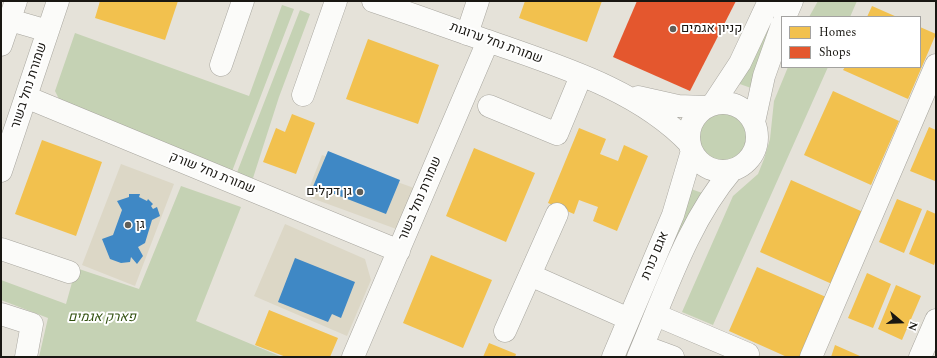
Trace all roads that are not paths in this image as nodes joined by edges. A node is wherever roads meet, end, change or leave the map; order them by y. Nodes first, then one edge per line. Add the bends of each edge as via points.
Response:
1 (58, 1) edge
2 (243, 1) edge
3 (336, 1) edge
4 (373, 1) edge
5 (478, 1) edge
6 (769, 1) edge
7 (792, 1) edge
8 (13, 10) edge
9 (785, 16) edge
10 (781, 28) edge
11 (48, 31) junction
12 (467, 34) junction
13 (488, 41) junction
14 (1, 45) edge
15 (221, 65) dead end
16 (936, 65) edge
17 (581, 76) junction
18 (618, 92) junction
19 (303, 95) dead end
20 (26, 97) junction
21 (710, 105) junction
22 (489, 106) dead end
23 (754, 122) junction
24 (691, 148) junction
25 (732, 170) junction
26 (1, 171) edge
27 (557, 214) dead end
28 (1, 249) edge
29 (399, 251) junction
30 (69, 272) dead end
31 (530, 275) junction
32 (1, 314) edge
33 (656, 315) junction
34 (629, 319) junction
35 (936, 320) edge
36 (505, 331) dead end
37 (641, 351) edge
38 (748, 354) dead end
39 (357, 356) edge
40 (26, 357) edge
41 (613, 357) edge
42 (673, 357) edge
43 (811, 357) edge
44 (920, 357) edge

1 - 11 street, שמורת נחל בשור
2 - 15 street
3 - 19 street
4 - 12 street, שמורת נחל ערוגות
5 - 12 street
6 - 21 street via 740,63
7 - 9 street
8 - 11 street
8 - 14 street
10 - 23 street via 764,76
11 - 20 street, שמורת נחל בשור
12 - 13 street, שמורת נחל ערוגות
13 - 17 street, שמורת נחל ערוגות
13 - 29 street, שמורת נחל בשור
16 - 43 street
17 - 18 street, שמורת נחל ערוגות
17 - 22 street via 557,134
18 - 21 street, שמורת נחל ערוגות via 662,104 691,108
18 - 24 street, שמורת נחל ערוגות via 678,132
20 - 26 street, שמורת נחל בשור
20 - 29 street, שמורת נחל שורק
21 - 23 street via 723,102 734,104 744,109
21 - 24 street via 693,120 690,130
23 - 25 street via 757,139 755,150 749,159
24 - 25 street via 698,160 709,168
24 - 34 street, אגם כנרת via 673,215
25 - 33 street, אגם כנרת via 706,205 687,241
27 - 31 street
28 - 30 street
29 - 39 street, שמורת נחל בשור
31 - 34 street
31 - 36 street
32 - 40 street via 32,324
33 - 37 street, אגם כנרת
33 - 38 street
34 - 41 street, אגם כנרת
35 - 44 street
37 - 42 street

